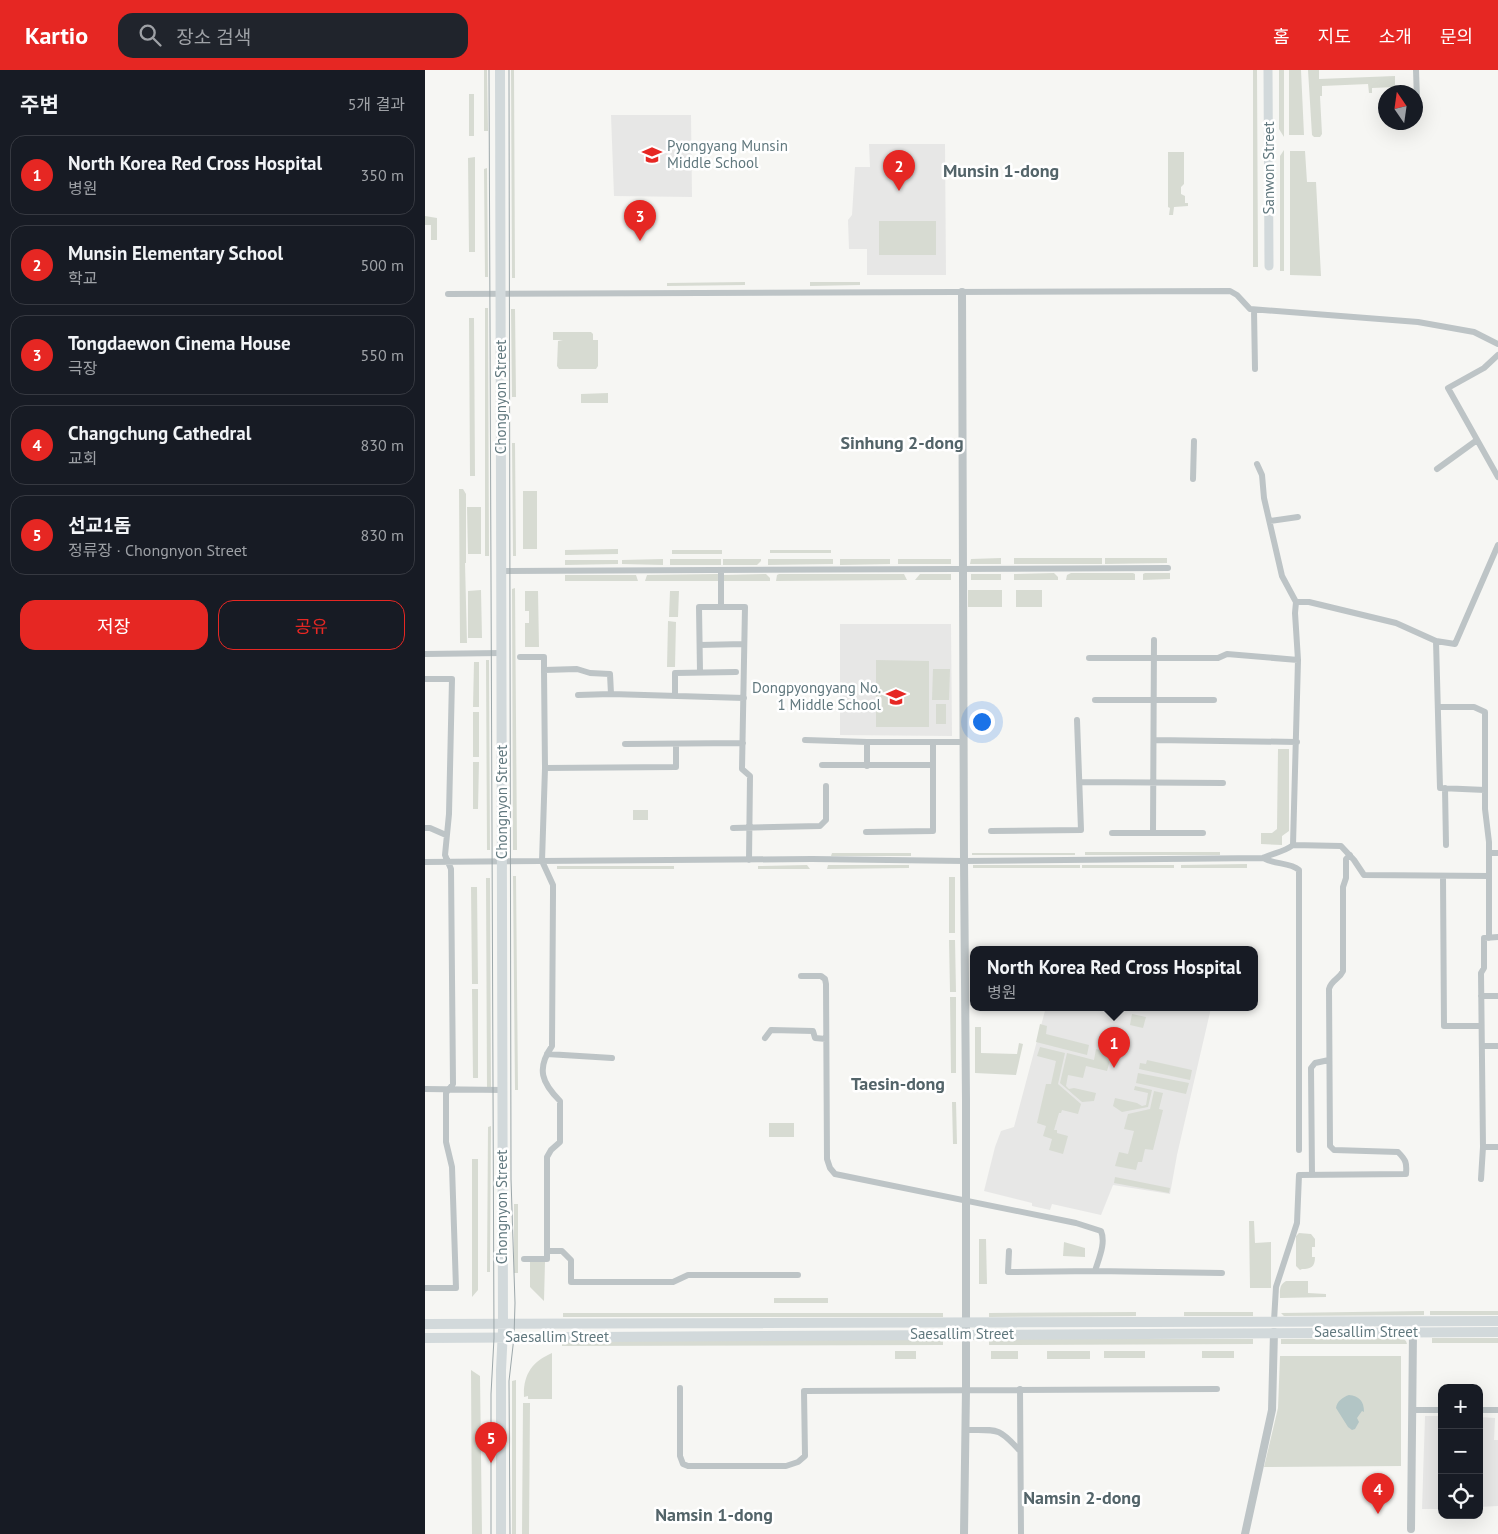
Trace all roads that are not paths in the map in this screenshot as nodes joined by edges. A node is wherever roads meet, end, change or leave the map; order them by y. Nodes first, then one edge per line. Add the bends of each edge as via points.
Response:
1 (500, 70) edge
2 (1268, 70) edge
3 (1416, 70) edge
4 (1417, 85) edge
5 (1269, 266) dead end
6 (962, 292) junction
7 (448, 294) dead end
8 (500, 294) junction
9 (1254, 310) junction
10 (1498, 344) edge
11 (1498, 355) edge
12 (1255, 368) dead end
13 (1477, 440) junction
14 (1194, 441) dead end
15 (1257, 464) dead end
16 (1437, 469) dead end
17 (1498, 477) edge
18 (1193, 479) dead end
19 (1298, 517) dead end
20 (1270, 521) junction
21 (1498, 545) edge
22 (1168, 568) dead end
23 (963, 569) junction
24 (721, 570) junction
25 (501, 571) junction
26 (1296, 602) junction
27 (721, 607) junction
28 (1154, 640) dead end
29 (1436, 641) junction
30 (700, 644) junction
31 (744, 644) junction
32 (501, 653) junction
33 (425, 654) edge
34 (520, 657) dead end
35 (1089, 658) dead end
36 (1154, 658) junction
37 (1297, 660) junction
38 (544, 670) junction
39 (700, 672) junction
40 (736, 672) dead end
41 (425, 679) edge
42 (611, 694) junction
43 (578, 695) dead end
44 (675, 696) junction
45 (744, 698) junction
46 (1095, 700) dead end
47 (1154, 700) junction
48 (1214, 700) dead end
49 (1439, 707) junction
50 (1077, 720) dead end
51 (805, 740) dead end
52 (1154, 740) junction
53 (867, 742) junction
54 (963, 742) junction
55 (1297, 742) junction
56 (743, 743) junction
57 (933, 743) junction
58 (625, 744) dead end
59 (677, 744) junction
60 (822, 765) dead end
61 (933, 765) junction
62 (867, 766) junction
63 (545, 768) junction
64 (1080, 782) junction
65 (1154, 782) junction
66 (1223, 783) dead end
67 (826, 786) dead end
68 (1445, 788) junction
69 (1485, 790) junction
70 (425, 828) edge
71 (733, 828) dead end
72 (750, 828) junction
73 (991, 831) dead end
74 (866, 832) dead end
75 (1112, 833) dead end
76 (1153, 833) junction
77 (1203, 833) dead end
78 (446, 835) junction
79 (1446, 845) dead end
80 (1293, 846) junction
81 (1489, 853) junction
82 (1498, 853) edge
83 (1350, 855) junction
84 (1263, 858) junction
85 (749, 860) junction
86 (502, 861) junction
87 (542, 861) junction
88 (963, 861) junction
89 (425, 862) edge
90 (448, 862) junction
91 (1443, 876) junction
92 (1489, 876) junction
93 (1489, 938) junction
94 (1498, 938) edge
95 (801, 976) dead end
96 (1481, 996) junction
97 (1498, 996) edge
98 (1481, 1026) junction
99 (765, 1038) dead end
100 (826, 1038) junction
101 (1482, 1046) junction
102 (1498, 1046) edge
103 (547, 1054) junction
104 (612, 1058) dead end
105 (1329, 1060) junction
106 (425, 1089) edge
107 (449, 1090) junction
108 (502, 1090) junction
109 (1483, 1147) junction
110 (1498, 1147) edge
111 (1299, 1150) dead end
112 (1312, 1175) junction
113 (1481, 1179) dead end
114 (965, 1200) junction
115 (547, 1251) junction
116 (1009, 1251) dead end
117 (524, 1259) dead end
118 (1095, 1271) junction
119 (1222, 1273) dead end
120 (798, 1275) dead end
121 (425, 1288) edge
122 (1275, 1321) junction
123 (1498, 1321) edge
124 (966, 1322) junction
125 (503, 1323) junction
126 (425, 1324) edge
127 (1274, 1332) junction
128 (1413, 1332) junction
129 (1498, 1332) edge
130 (966, 1335) junction
131 (503, 1337) junction
132 (425, 1338) edge
133 (680, 1388) dead end
134 (967, 1389) junction
135 (1020, 1389) junction
136 (1217, 1389) dead end
137 (1412, 1410) junction
138 (1438, 1410) edge
139 (1483, 1410) edge
140 (1498, 1410) edge
141 (966, 1430) junction
142 (1020, 1451) junction
143 (1411, 1531) edge
144 (501, 1534) edge
145 (964, 1534) edge
146 (1021, 1534) edge
147 (1245, 1534) edge

1 - 8 main road, Chongnyon Street
2 - 5 main road, Sanwon Street
3 - 4 street
6 - 8 street
6 - 9 street via 1230,291
6 - 23 street
7 - 8 street
8 - 25 main road, Chongnyon Street
9 - 10 street via 1419,322 1474,332
9 - 12 street
11 - 13 street via 1484,368 1448,388
13 - 16 street
13 - 17 street
14 - 18 street
15 - 20 street
19 - 20 street
20 - 26 street via 1282,576
21 - 29 street via 1455,644
22 - 23 street
23 - 24 street
23 - 54 street
24 - 25 street
24 - 27 street
25 - 32 main road, Chongnyon Street
26 - 29 street via 1309,602 1396,623
26 - 37 street
27 - 30 street via 699,607
27 - 31 street via 745,607
28 - 36 street
29 - 49 street
30 - 31 street
30 - 39 street
31 - 45 street
32 - 33 street
32 - 86 main road, Chongnyon Street
34 - 38 street via 544,657
35 - 36 street
36 - 37 street via 1218,658 1227,654
36 - 47 street
37 - 55 street
38 - 42 street via 610,674
38 - 63 street
39 - 40 street
39 - 44 street via 675,673
41 - 78 street via 452,679
42 - 43 street
42 - 44 street
44 - 45 street
45 - 56 street
46 - 47 street
47 - 48 street
47 - 52 street
49 - 68 street via 1440,788
49 - 69 street via 1474,707 1485,712
50 - 64 street
51 - 53 street
52 - 55 street
52 - 65 street
53 - 57 street
53 - 62 street
54 - 57 street
54 - 88 street
55 - 80 street
56 - 59 street
56 - 72 street via 742,769 750,776
57 - 61 street
58 - 59 street
59 - 63 street via 676,767
60 - 62 street
61 - 62 street
61 - 74 street via 933,831
63 - 87 street
64 - 65 street
64 - 73 street via 1081,830
65 - 66 street
65 - 76 street
67 - 72 street via 826,820 820,826
68 - 69 street
68 - 79 street
69 - 81 street
70 - 78 street
71 - 72 street
72 - 85 street
75 - 76 street
76 - 77 street
78 - 90 street
80 - 83 street via 1341,846
80 - 84 street
81 - 82 street
81 - 92 street
83 - 91 street via 1364,875
83 - 105 street via 1346,859 1347,878 1343,887 1343,971 1329,989
84 - 88 street
84 - 111 street via 1272,863 1294,865 1299,870
85 - 87 street
85 - 88 street
86 - 87 street
86 - 90 street
86 - 108 main road, Chongnyon Street
87 - 103 street via 553,885 552,1046
88 - 114 street
89 - 90 street
90 - 107 street via 451,869 453,1084
91 - 92 street
91 - 98 street via 1443,1026
92 - 93 street
93 - 94 street
93 - 96 street via 1484,938
95 - 100 street via 825,979
96 - 97 street
96 - 98 street
98 - 101 street
99 - 100 street via 771,1030 813,1031 815,1038
100 - 114 street via 827,1158 835,1174
101 - 102 street
101 - 109 street
103 - 104 street
103 - 115 street via 544,1080 560,1101 560,1142 547,1157
105 - 112 street via 1315,1063 1311,1068
105 - 112 street via 1329,1146 1334,1150 1398,1152 1407,1163 1406,1174
106 - 107 street
107 - 108 street
107 - 121 street via 446,1093 446,1142 453,1167 455,1288
108 - 125 main road, Chongnyon Street
109 - 110 street
109 - 113 street
112 - 122 street via 1299,1175 1297,1223 1275,1287
114 - 118 street via 1101,1230 1102,1250
114 - 124 street
115 - 117 street via 547,1259
115 - 120 street via 562,1251 571,1260 571,1282 673,1282 688,1275
116 - 118 street via 1008,1272
118 - 119 street
122 - 123 main road, Saesallim Street
122 - 124 main road, Saesallim Street
124 - 125 main road, Saesallim Street
124 - 130 street
125 - 126 main road, Saesallim Street
125 - 131 main road, Chongnyon Street
127 - 128 main road, Saesallim Street
127 - 130 main road, Saesallim Street
127 - 147 street via 1272,1410
128 - 129 main road, Saesallim Street
128 - 137 street
130 - 131 main road, Saesallim Street
130 - 134 street
131 - 132 main road, Saesallim Street
131 - 144 main road, Chongnyon Street
133 - 134 street via 680,1456 683,1464 688,1466 786,1466 798,1462 805,1456 804,1391
134 - 135 street
134 - 141 street
135 - 136 street
135 - 142 street
137 - 138 street
137 - 143 street
139 - 140 street
141 - 142 street via 994,1430 1004,1434
141 - 145 street
142 - 146 street

